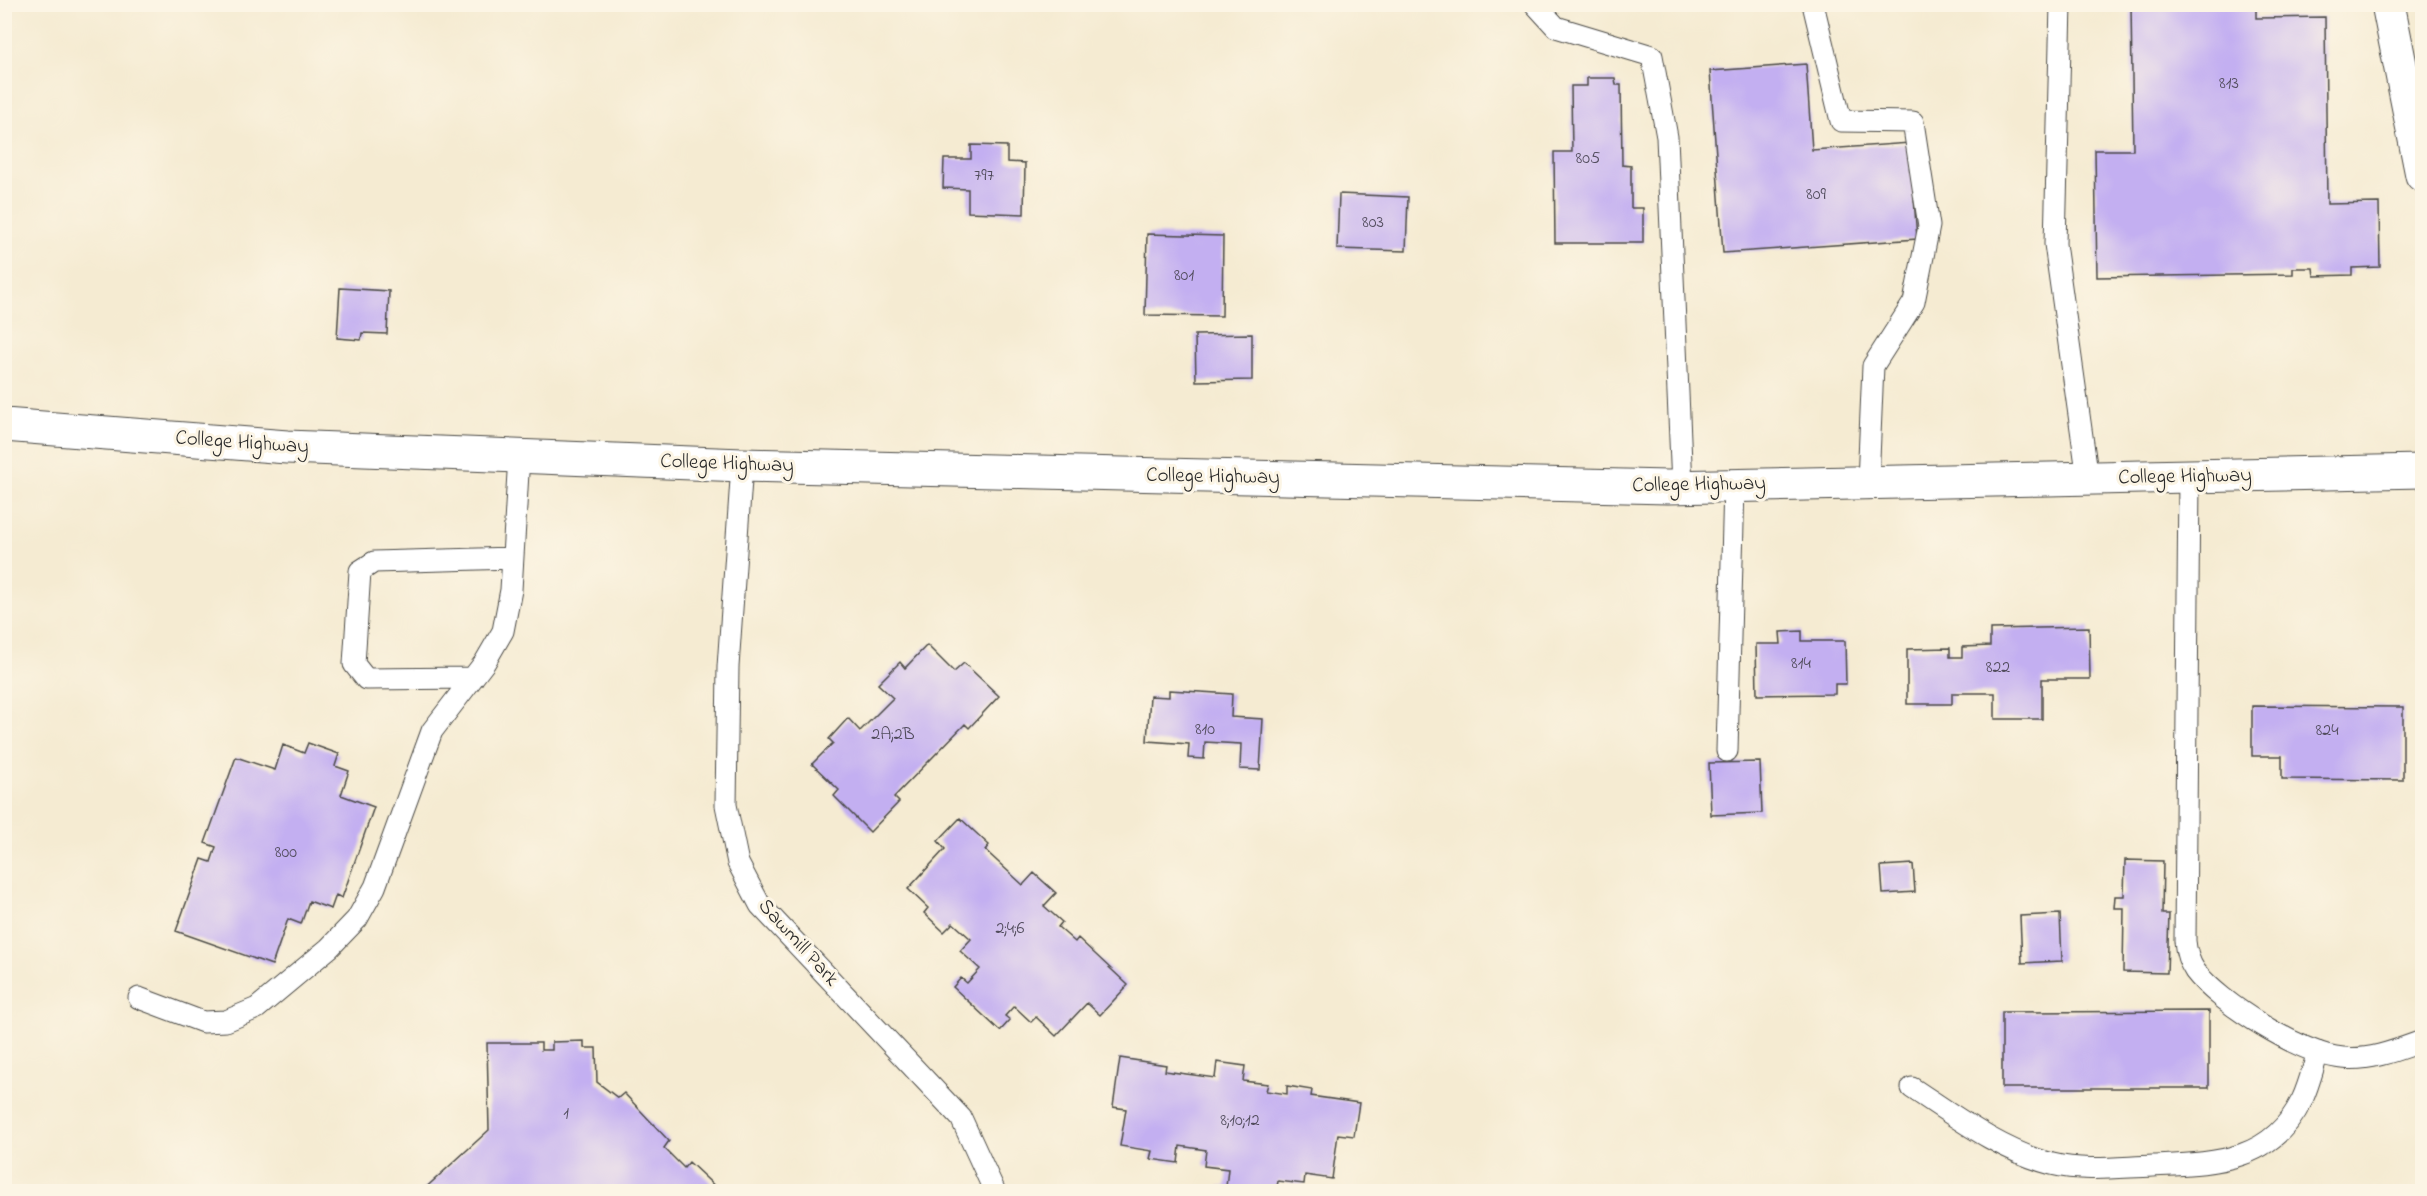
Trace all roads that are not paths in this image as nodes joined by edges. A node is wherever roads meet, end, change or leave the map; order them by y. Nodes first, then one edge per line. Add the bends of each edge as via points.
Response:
1 (1535, 4) edge
2 (1813, 4) edge
3 (2061, 4) edge
4 (2388, 4) edge
5 (2416, 104) edge
6 (2422, 175) edge
7 (4, 425) edge
8 (519, 456) junction
9 (742, 465) junction
10 (2422, 471) edge
11 (2189, 477) junction
12 (2088, 479) junction
13 (1868, 482) junction
14 (1734, 485) junction
15 (1682, 486) junction
16 (513, 558) junction
17 (473, 678) junction
18 (1727, 752) dead end
19 (139, 998) dead end
20 (2422, 1041) edge
21 (2318, 1052) junction
22 (1912, 1088) dead end
23 (995, 1191) edge

1 - 15 lane via 1556,27 1652,56 1667,137
2 - 13 lane via 1841,121 1913,122 1929,226 1914,302 1873,366
3 - 12 lane via 2055,244
4 - 5 main road
5 - 6 main road
7 - 8 main road, College Highway via 287,447
8 - 9 main road, College Highway
8 - 16 lane
9 - 15 main road, College Highway
9 - 23 lane, Sawmill Park via 728,667 726,805 738,863 759,905 961,1118
10 - 11 main road, College Highway
11 - 12 main road, College Highway
11 - 21 lane via 2185,950 2196,973 2247,1017
12 - 13 main road, College Highway
13 - 14 main road, College Highway
14 - 15 main road, College Highway
14 - 18 lane
16 - 17 lane via 503,631
16 - 17 lane via 374,562 360,572 354,664 366,679
17 - 19 lane via 432,731 375,887 357,919 328,948 256,1008 226,1021 203,1022
20 - 21 lane via 2368,1057 2342,1059
21 - 22 lane via 2303,1098 2279,1133 2243,1155 2211,1163 2096,1168 2052,1164 1992,1140

